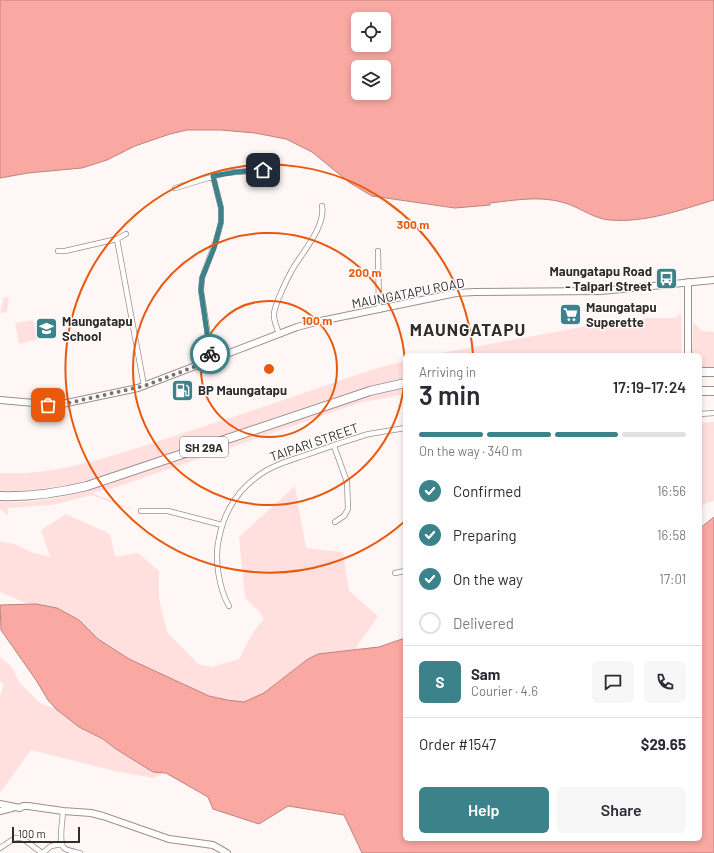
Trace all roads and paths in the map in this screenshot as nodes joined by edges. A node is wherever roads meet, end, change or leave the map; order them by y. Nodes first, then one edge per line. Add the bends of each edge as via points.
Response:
1 (263, 170) dead end
2 (213, 176) junction
3 (175, 188) dead end
4 (322, 206) dead end
5 (126, 234) dead end
6 (117, 239) junction
7 (58, 251) dead end
8 (378, 251) dead end
9 (714, 280) edge
10 (688, 282) junction
11 (379, 310) junction
12 (279, 334) junction
13 (688, 353) edge
14 (212, 360) junction
15 (702, 372) edge
16 (714, 372) edge
17 (403, 383) edge
18 (144, 386) junction
19 (0, 400) edge
20 (714, 413) edge
21 (702, 414) edge
22 (403, 428) edge
23 (334, 446) junction
24 (0, 496) edge
25 (141, 511) dead end
26 (335, 522) dead end
27 (222, 525) junction
28 (403, 571) edge
29 (395, 573) dead end
30 (229, 606) dead end
31 (0, 800) edge
32 (0, 804) edge
33 (23, 806) junction
34 (14, 807) junction
35 (0, 811) edge
36 (63, 811) junction
37 (62, 844) junction
38 (0, 848) edge
39 (42, 853) edge
40 (80, 853) edge
41 (227, 853) edge

1 - 2 street
2 - 3 street
2 - 14 street via 221,208 221,222 202,278 201,290
4 - 12 street via 321,223 288,277 274,312
5 - 6 street
6 - 7 street
6 - 18 street
8 - 11 street
9 - 10 street, MAUNGATAPU ROAD
10 - 11 street, MAUNGATAPU ROAD via 601,291 461,293
10 - 13 street
11 - 12 street, MAUNGATAPU ROAD via 316,322
12 - 14 street, MAUNGATAPU ROAD
14 - 18 street, MAUNGATAPU ROAD
15 - 16 highway
17 - 24 highway, SH 29A via 370,391 87,486 42,494
18 - 19 street, MAUNGATAPU ROAD via 57,405
20 - 21 street
22 - 23 street, TAIPARI STREET via 368,435
23 - 26 street via 347,482 348,509 344,516
23 - 27 street, TAIPARI STREET via 281,464 258,475 233,501
25 - 27 street via 168,511
27 - 30 street, TAIPARI STREET via 216,554 222,592
28 - 29 street
31 - 33 street
32 - 34 street
33 - 34 street
33 - 36 street
34 - 35 street
36 - 37 street
36 - 41 street via 104,816 169,839 214,845
37 - 39 street via 51,846
37 - 40 street via 67,849
38 - 39 street via 15,838 22,838

